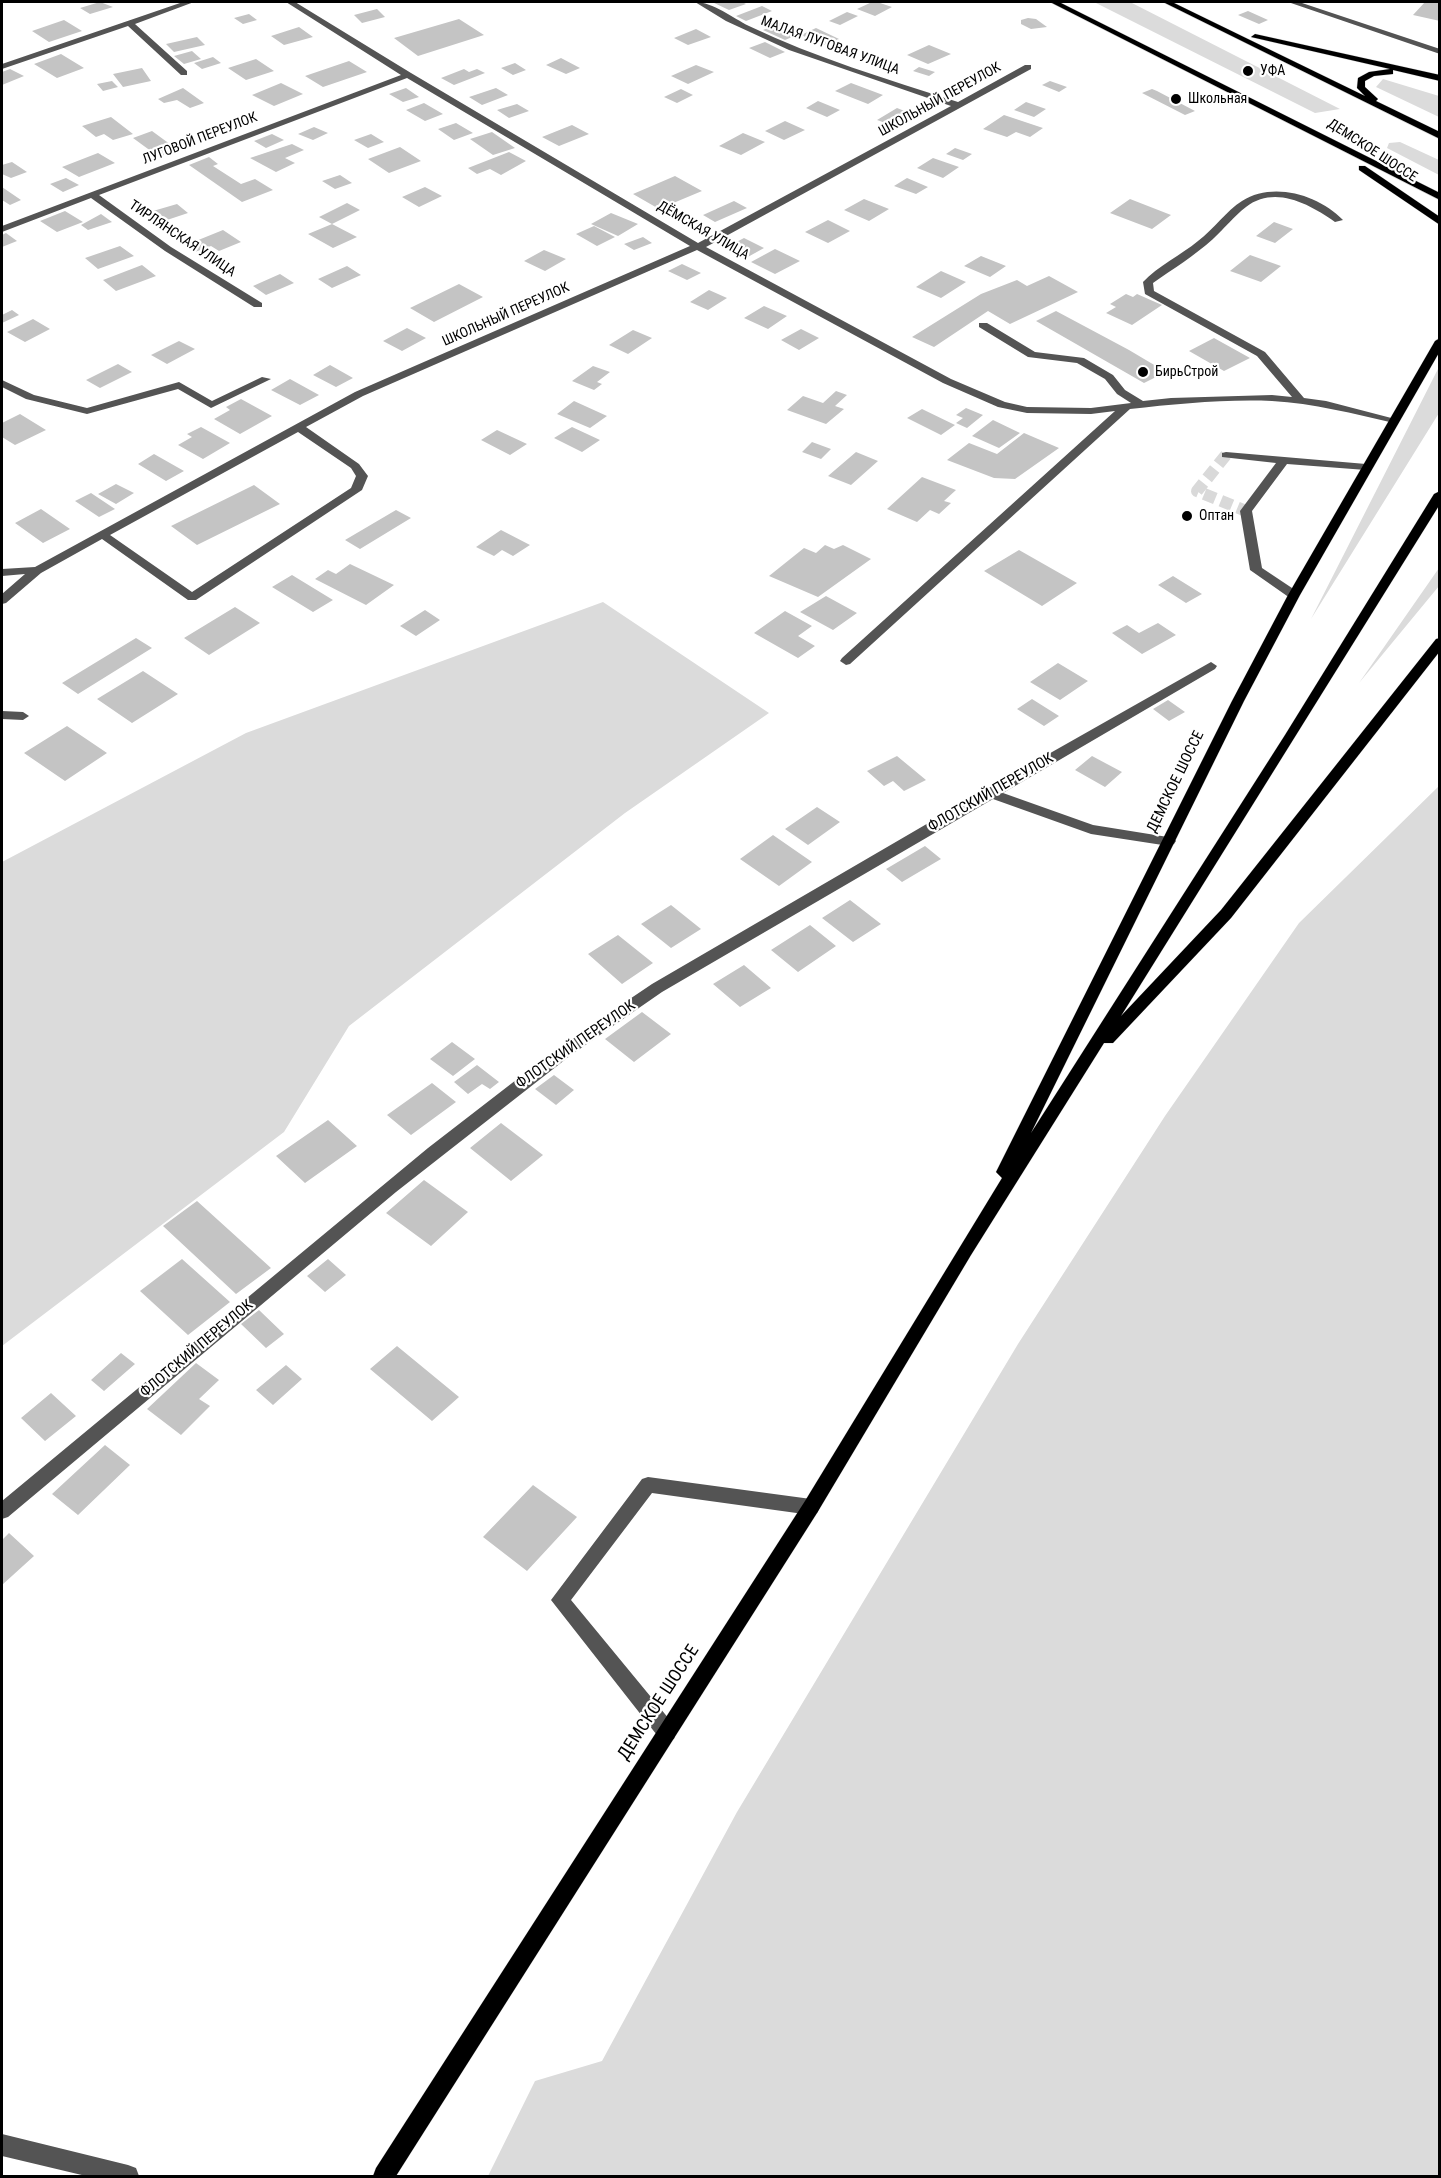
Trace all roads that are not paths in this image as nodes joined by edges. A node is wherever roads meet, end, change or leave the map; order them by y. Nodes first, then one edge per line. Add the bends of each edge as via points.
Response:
1 (190, 2) edge
2 (290, 2) edge
3 (699, 2) edge
4 (1054, 2) edge
5 (1167, 2) edge
6 (1292, 2) edge
7 (1187, 11) junction
8 (129, 23) junction
9 (1440, 52) edge
10 (2, 67) edge
11 (1028, 67) dead end
12 (1411, 72) junction
13 (184, 73) dead end
14 (408, 75) junction
15 (1440, 78) edge
16 (957, 105) junction
17 (1281, 117) junction
18 (1436, 134) edge
19 (91, 194) junction
20 (1440, 197) edge
21 (1338, 220) dead end
22 (1440, 222) edge
23 (2, 229) edge
24 (697, 246) junction
25 (258, 305) dead end
26 (983, 325) dead end
27 (1440, 341) edge
28 (266, 379) dead end
29 (2, 383) edge
30 (1300, 400) junction
31 (1140, 404) junction
32 (1126, 407) junction
33 (1394, 420) junction
34 (299, 427) junction
35 (1226, 455) dead end
36 (1282, 462) junction
37 (1366, 467) junction
38 (1440, 494) edge
39 (102, 534) junction
40 (37, 570) junction
41 (2, 572) edge
42 (1294, 595) junction
43 (2, 600) edge
44 (1440, 642) edge
45 (846, 661) dead end
46 (1211, 666) dead end
47 (2, 715) edge
48 (23, 716) dead end
49 (990, 793) junction
50 (1169, 841) junction
51 (1083, 1065) junction
52 (964, 1250) junction
53 (811, 1507) junction
54 (2, 1512) edge
55 (667, 1732) junction
56 (2, 2145) edge
57 (128, 2176) edge
58 (384, 2176) edge

1 - 8 street
2 - 14 street, ДЁМСКАЯ УЛИЦА
3 - 16 street, МАЛАЯ ЛУГОВАЯ УЛИЦА via 736,25 808,55
4 - 17 main road
5 - 7 main road
6 - 9 street
7 - 12 main road via 1273,42
7 - 18 main road
8 - 10 street
8 - 13 street
11 - 16 street, ШКОЛЬНЫЙ ПЕРЕУЛОК
12 - 15 main road
12 - 18 main road via 1372,74 1361,80 1361,88 1371,98
14 - 19 street, ЛУГОВОЙ ПЕРЕУЛОК
14 - 24 street, ДЁМСКАЯ УЛИЦА
16 - 24 street, ШКОЛЬНЫЙ ПЕРЕУЛОК via 707,244
17 - 20 main road
17 - 22 main road, ДЕМСКОЕ ШОССЕ via 1395,188
19 - 23 street, ЛУГОВОЙ ПЕРЕУЛОК
19 - 25 street, ТИРЛЯНСКАЯ УЛИЦА via 168,249
21 - 30 street via 1294,195 1267,194 1246,202 1202,244 1148,282 1149,292 1261,354
24 - 32 street, ДЁМСКАЯ УЛИЦА via 947,381 1002,405 1046,411
24 - 34 street, ШКОЛЬНЫЙ ПЕРЕУЛОК via 359,394
26 - 31 street via 1032,355 1080,360 1109,377 1121,392
27 - 33 main road, ДЕМСКОЕ ШОССЕ
28 - 29 street via 211,405 178,385 87,411 30,397
30 - 31 street, ДЁМСКАЯ УЛИЦА via 1233,398
30 - 33 street, ДЁМСКАЯ УЛИЦА
31 - 32 street, ДЁМСКАЯ УЛИЦА
32 - 45 street
33 - 37 main road, ДЕМСКОЕ ШОССЕ
34 - 39 street, ШКОЛЬНЫЙ ПЕРЕУЛОК
34 - 39 street via 355,466 362,476 356,490 192,597
35 - 36 street
36 - 37 street
36 - 42 street via 1246,511 1256,570
37 - 42 main road, ДЕМСКОЕ ШОССЕ
38 - 51 main road, ДЕМСКОЕ ШОССЕ
39 - 40 street, ШКОЛЬНЫЙ ПЕРЕУЛОК
40 - 41 street
40 - 43 street, ШКОЛЬНЫЙ ПЕРЕУЛОК
42 - 50 main road, ДЕМСКОЕ ШОССЕ
44 - 51 main road via 1226,914
46 - 49 street, ФЛОТСКИЙ ПЕРЕУЛОК
47 - 48 street
49 - 50 street via 1091,829
49 - 54 street, ФЛОТСКИЙ ПЕРЕУЛОК via 657,988 586,1035 368,1206
50 - 52 main road, ДЕМСКОЕ ШОССЕ
51 - 52 main road, ДЕМСКОЕ ШОССЕ
52 - 53 main road, ДЕМСКОЕ ШОССЕ
53 - 55 main road, ДЕМСКОЕ ШОССЕ
53 - 55 street via 648,1485 560,1600
55 - 58 main road, ДЕМСКОЕ ШОССЕ
56 - 57 street

